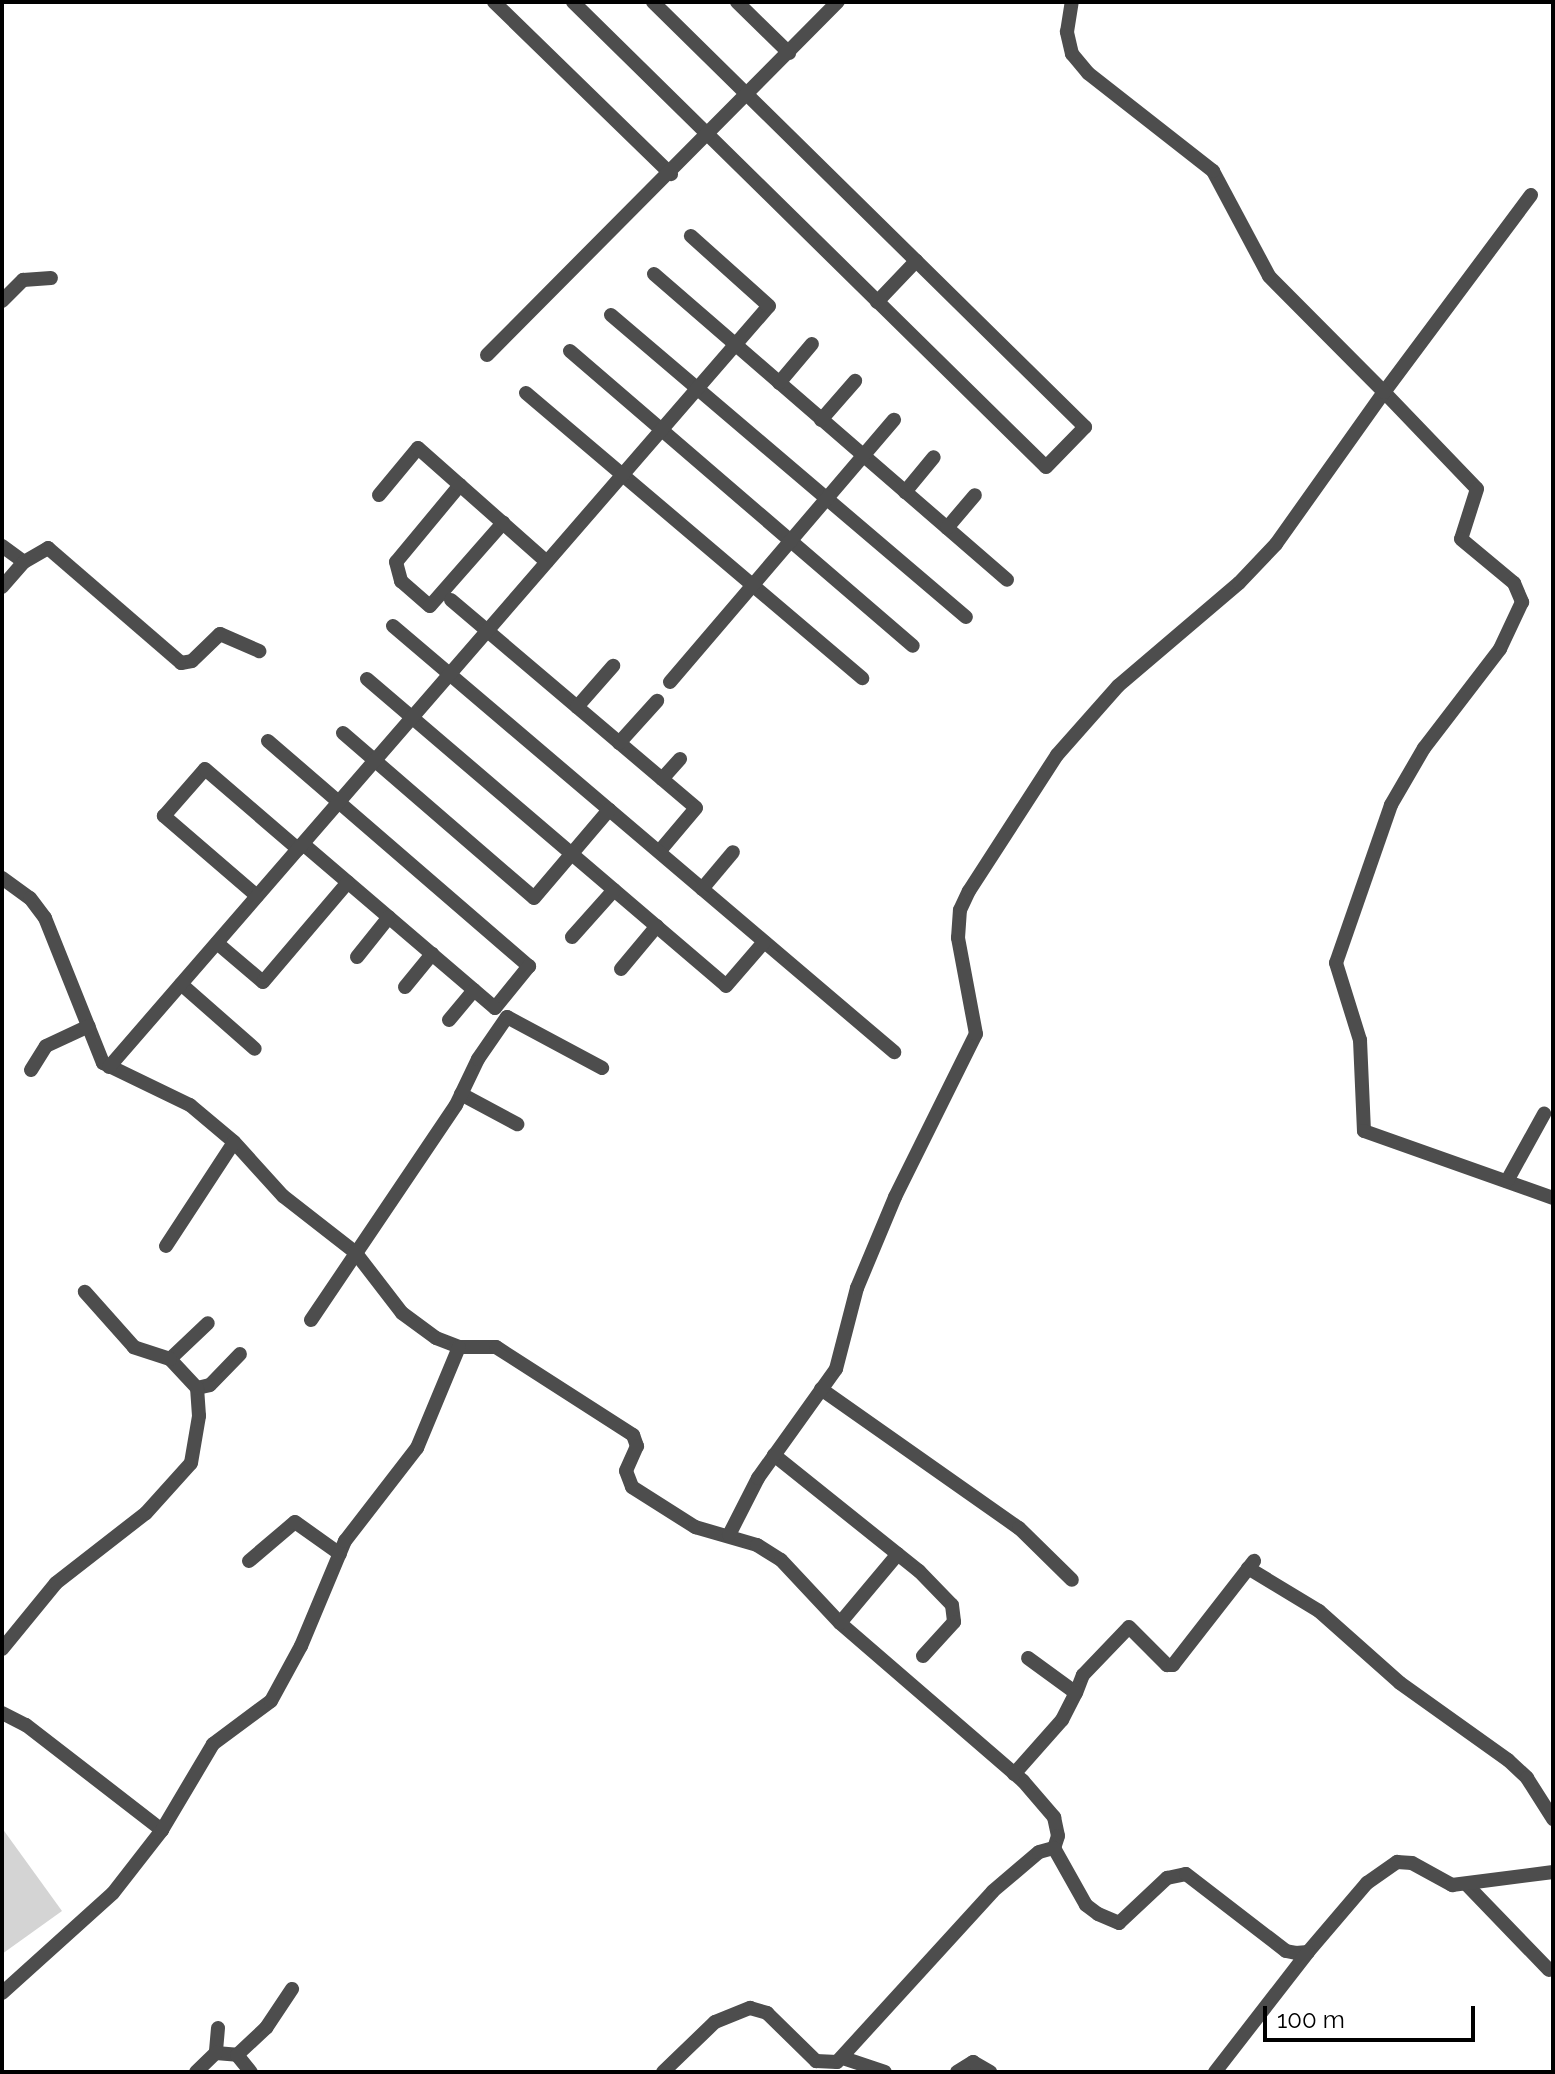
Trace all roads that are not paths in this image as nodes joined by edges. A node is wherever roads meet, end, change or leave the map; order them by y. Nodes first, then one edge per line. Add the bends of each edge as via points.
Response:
1 (573, 2) edge
2 (653, 2) edge
3 (737, 2) edge
4 (815, 2) edge
5 (1072, 2) edge
6 (501, 4) edge
7 (832, 8) edge
8 (789, 53) junction
9 (748, 95) junction
10 (709, 135) junction
11 (671, 174) junction
12 (1531, 195) dead end
13 (691, 236) dead end
14 (916, 261) junction
15 (654, 274) dead end
16 (51, 278) dead end
17 (2, 301) edge
18 (877, 302) junction
19 (611, 315) dead end
20 (812, 344) dead end
21 (735, 345) junction
22 (570, 351) dead end
23 (487, 355) dead end
24 (855, 381) dead end
25 (779, 383) junction
26 (698, 388) junction
27 (1384, 392) junction
28 (526, 393) dead end
29 (821, 420) junction
30 (894, 420) dead end
31 (662, 430) junction
32 (863, 456) junction
33 (934, 457) dead end
34 (623, 475) junction
35 (460, 485) junction
36 (905, 492) junction
37 (379, 495) dead end
38 (975, 495) dead end
39 (827, 499) junction
40 (503, 523) junction
41 (947, 528) junction
42 (791, 541) junction
43 (2, 546) edge
44 (24, 562) junction
45 (547, 562) junction
46 (1007, 580) dead end
47 (753, 585) junction
48 (2, 587) edge
49 (451, 600) dead end
50 (966, 617) dead end
51 (393, 626) dead end
52 (487, 631) junction
53 (913, 646) dead end
54 (259, 651) dead end
55 (613, 666) dead end
56 (450, 674) junction
57 (862, 678) dead end
58 (367, 679) dead end
59 (670, 682) dead end
60 (657, 701) dead end
61 (577, 707) junction
62 (412, 717) junction
63 (343, 733) dead end
64 (268, 741) dead end
65 (619, 743) junction
66 (680, 759) dead end
67 (375, 760) junction
68 (662, 779) junction
69 (339, 802) junction
70 (609, 810) junction
71 (300, 846) junction
72 (659, 852) junction
73 (733, 852) dead end
74 (572, 854) junction
75 (2, 878) edge
76 (348, 882) junction
77 (702, 889) junction
78 (614, 890) junction
79 (257, 896) junction
80 (389, 917) junction
81 (657, 926) junction
82 (572, 937) dead end
83 (764, 942) junction
84 (217, 943) junction
85 (432, 954) junction
86 (357, 957) dead end
87 (621, 969) dead end
88 (181, 984) junction
89 (405, 987) dead end
90 (474, 990) junction
91 (449, 1020) dead end
92 (89, 1026) junction
93 (255, 1049) dead end
94 (894, 1052) dead end
95 (109, 1067) junction
96 (602, 1068) dead end
97 (31, 1070) dead end
98 (461, 1094) junction
99 (1544, 1114) dead end
100 (517, 1124) dead end
101 (234, 1142) junction
102 (1507, 1181) junction
103 (1553, 1198) edge
104 (166, 1246) dead end
105 (355, 1252) junction
106 (85, 1292) dead end
107 (311, 1320) dead end
108 (208, 1323) dead end
109 (459, 1347) junction
110 (240, 1354) dead end
111 (170, 1359) junction
112 (197, 1388) junction
113 (821, 1389) junction
114 (774, 1455) junction
115 (729, 1535) junction
116 (340, 1554) junction
117 (898, 1554) junction
118 (249, 1561) dead end
119 (1072, 1580) dead end
120 (840, 1623) junction
121 (2, 1649) edge
122 (923, 1656) dead end
123 (1028, 1658) dead end
124 (1076, 1693) junction
125 (2, 1713) edge
126 (1014, 1774) junction
127 (1553, 1819) edge
128 (162, 1830) junction
129 (1054, 1848) junction
130 (1553, 1872) edge
131 (1467, 1885) junction
132 (1308, 1952) junction
133 (1549, 1970) dead end
134 (292, 1989) dead end
135 (2, 1993) edge
136 (218, 2028) dead end
137 (216, 2053) junction
138 (237, 2055) junction
139 (843, 2058) junction
140 (196, 2072) edge
141 (251, 2072) edge
142 (663, 2072) edge
143 (885, 2072) edge
144 (957, 2072) edge
145 (990, 2072) edge
146 (1215, 2072) edge

1 - 10 street
2 - 9 street
3 - 8 street
4 - 7 street
5 - 27 street via 1067,32 1072,54 1088,73 1213,171 1269,276
6 - 11 street
7 - 8 street
8 - 9 street
9 - 10 street
9 - 14 street
10 - 11 street
10 - 18 street
11 - 23 street
12 - 27 street
13 - 21 street via 769,306
14 - 18 street
14 - 18 street via 1085,427 1046,467
15 - 21 street
16 - 17 street via 23,280
19 - 26 street
20 - 25 street
21 - 25 street
21 - 26 street
22 - 31 street
24 - 29 street
25 - 29 street
26 - 31 street
26 - 39 street
27 - 102 street via 1477,489 1461,539 1514,583 1522,602 1500,649 1424,748 1391,805 1336,963 1360,1040 1364,1131
27 - 113 street via 1276,544 1239,583 1118,686 1057,755 969,891 960,910 958,938 976,1034 895,1197 857,1288 836,1369
28 - 34 street
29 - 32 street
30 - 32 street
31 - 34 street
31 - 42 street
32 - 36 street
32 - 39 street
33 - 36 street
34 - 45 street
34 - 47 street
35 - 37 street via 418,448
35 - 40 street
35 - 40 street via 396,562 401,581 430,606
36 - 41 street
38 - 41 street
39 - 42 street
39 - 50 street
40 - 45 street
41 - 46 street
42 - 47 street
42 - 53 street
43 - 44 street
44 - 48 street
44 - 54 street via 48,548 181,663 192,661 220,634
45 - 52 street
47 - 57 street
47 - 59 street
49 - 52 street
51 - 56 street
52 - 56 street
52 - 61 street
55 - 61 street
56 - 62 street
56 - 70 street
58 - 62 street
60 - 65 street
61 - 65 street
62 - 67 street
62 - 74 street
63 - 67 street
64 - 69 street
65 - 68 street
66 - 68 street
67 - 69 street
67 - 74 street via 534,898
68 - 72 street via 696,808
69 - 71 street
69 - 90 street via 529,966 495,1008
70 - 72 street
70 - 74 street
71 - 76 street
71 - 79 street
71 - 79 street via 205,769 164,816
72 - 77 street
73 - 77 street
74 - 78 street
75 - 92 street via 41,909
76 - 80 street
76 - 84 street via 263,982
77 - 83 street
78 - 81 street
78 - 82 street
79 - 84 street
80 - 85 street
80 - 86 street
81 - 83 street via 726,986
81 - 87 street
83 - 94 street
84 - 88 street
85 - 89 street
85 - 90 street
88 - 93 street
88 - 95 street
90 - 91 street
92 - 95 street
92 - 97 street via 46,1046
95 - 101 street via 190,1105
96 - 98 street via 507,1017
98 - 100 street
98 - 105 street
99 - 102 street
101 - 104 street
101 - 105 street via 283,1196
102 - 103 street
105 - 107 street
105 - 109 street via 402,1313 436,1338
106 - 111 street via 134,1347
108 - 111 street
109 - 115 street via 496,1347 610,1418 637,1441 626,1471 632,1487 695,1527
109 - 116 street via 417,1448 353,1526
110 - 112 street via 210,1385
111 - 112 street
112 - 121 street via 199,1416 187,1470 146,1513 56,1583
113 - 114 street
113 - 119 street via 1009,1520
114 - 115 street
114 - 117 street
115 - 120 street via 770,1552
116 - 118 street via 295,1522
116 - 128 street via 271,1701 213,1744
117 - 120 street
117 - 122 street via 941,1591 956,1612 954,1622
120 - 126 street
123 - 124 street
124 - 126 street via 1062,1720
124 - 127 street via 1083,1675 1125,1627 1173,1665 1251,1564 1319,1611 1400,1683 1508,1760 1527,1778
125 - 128 street via 26,1725
126 - 129 street via 1054,1817
128 - 135 street via 113,1893
129 - 132 street via 1086,1905 1119,1923 1167,1878 1186,1874 1286,1951
129 - 139 street via 1039,1852 993,1891 879,2011
130 - 131 street
131 - 132 street via 1445,1883 1412,1863 1397,1862 1367,1883
131 - 133 street
132 - 146 street
134 - 138 street via 266,2028
136 - 137 street
137 - 138 street
137 - 140 street
138 - 141 street
139 - 142 street via 823,2065 767,2013 750,2008 715,2022
139 - 143 street
144 - 145 street via 973,2062

